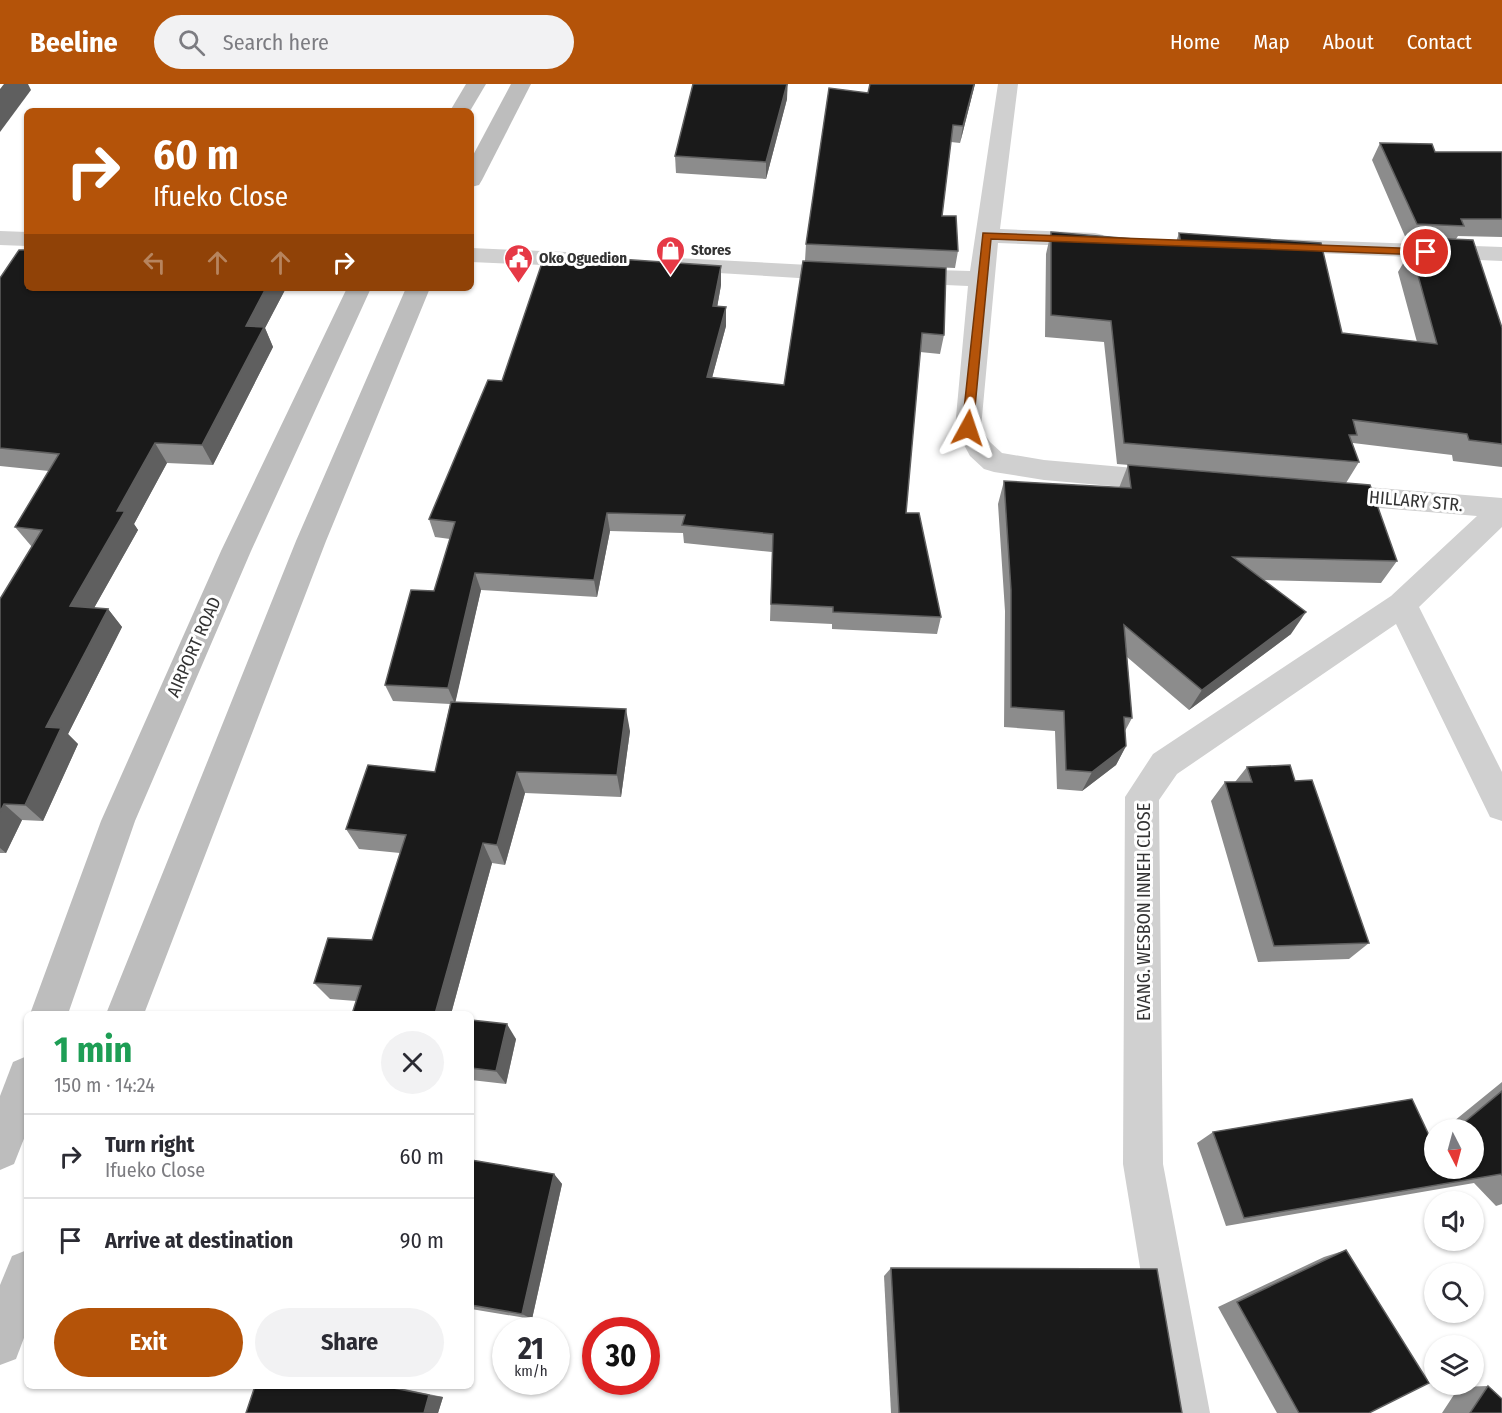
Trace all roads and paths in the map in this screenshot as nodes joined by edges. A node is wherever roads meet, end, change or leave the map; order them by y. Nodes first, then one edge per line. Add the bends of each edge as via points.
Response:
1 (476, 84) edge
2 (521, 84) edge
3 (1008, 84) edge
4 (462, 108) edge
5 (474, 174) edge
6 (986, 236) junction
7 (0, 238) edge
8 (24, 239) edge
9 (1117, 240) edge
10 (1259, 246) edge
11 (1502, 254) edge
12 (474, 255) edge
13 (615, 262) edge
14 (649, 264) edge
15 (981, 279) junction
16 (358, 291) edge
17 (417, 291) edge
18 (1196, 483) edge
19 (1302, 492) edge
20 (1502, 509) edge
21 (1402, 604) junction
22 (1502, 806) edge
23 (50, 1011) edge
24 (126, 1011) edge
25 (24, 1084) edge
26 (1, 1145) edge
27 (24, 1279) edge
28 (0, 1342) edge
29 (1187, 1413) edge

1 - 4 main road
2 - 5 main road
3 - 6 street
6 - 9 street
6 - 15 street
7 - 8 street
10 - 11 street
12 - 13 street
14 - 15 street
15 - 18 street via 968,428 980,449 994,462 1044,471
16 - 23 main road, AIRPORT ROAD via 236,551 118,821
17 - 24 main road via 311,541
19 - 20 street, HILLARY STR.
20 - 21 street, EVANG. WESBON INNEH CLOSE
21 - 22 street
21 - 29 street, EVANG. WESBON INNEH CLOSE via 1165,764 1142,797 1143,1164
25 - 26 main road
27 - 28 main road

